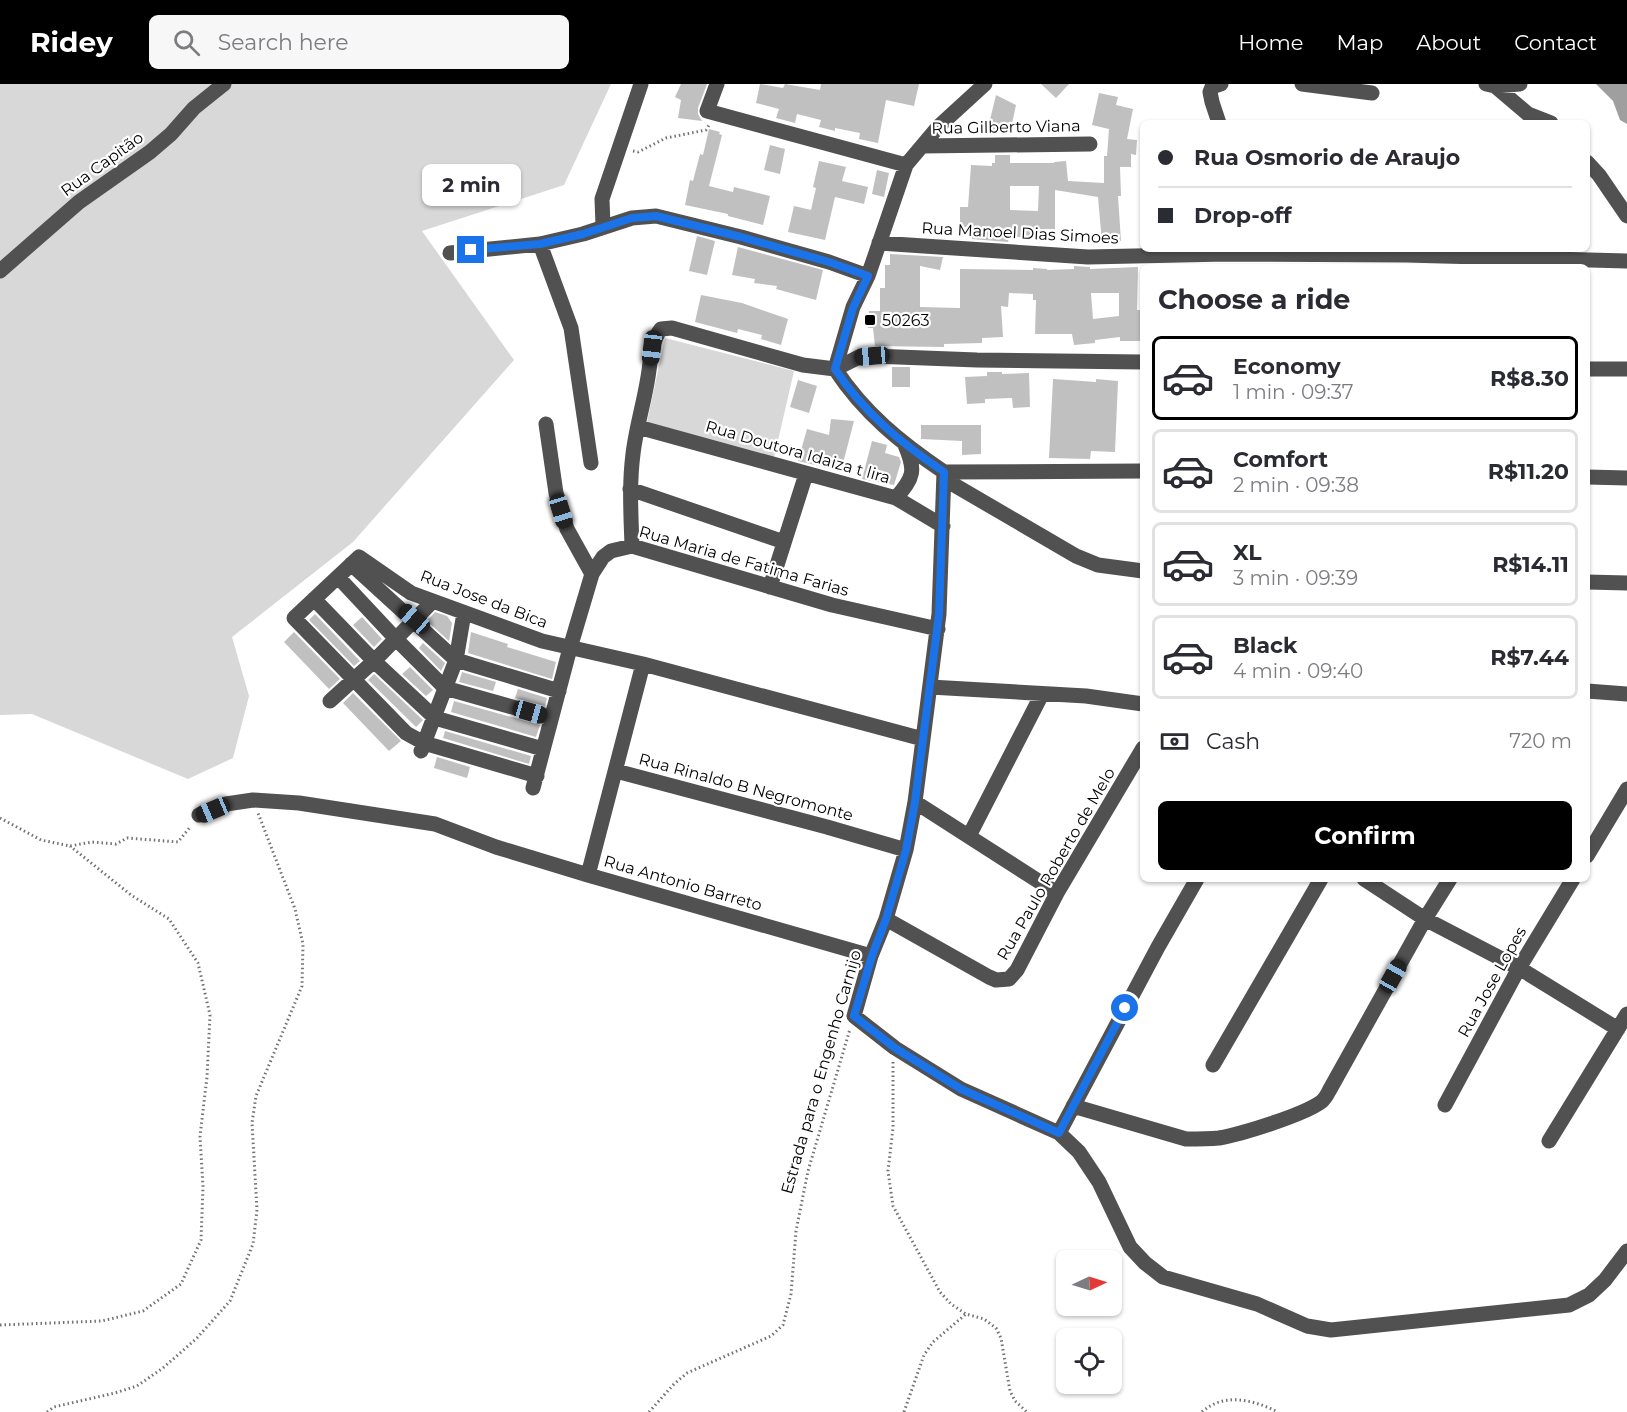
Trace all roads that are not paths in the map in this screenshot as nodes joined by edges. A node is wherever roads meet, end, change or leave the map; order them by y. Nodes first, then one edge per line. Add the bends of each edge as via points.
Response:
1 (224, 84) edge
2 (642, 84) edge
3 (717, 84) edge
4 (985, 84) edge
5 (1221, 84) edge
6 (1302, 84) edge
7 (1520, 84) edge
8 (1491, 85) edge
9 (1372, 93) dead end
10 (1528, 118) edge
11 (1218, 120) edge
12 (1090, 144) dead end
13 (922, 146) junction
14 (906, 165) junction
15 (1590, 165) edge
16 (1627, 216) edge
17 (603, 226) junction
18 (879, 243) junction
19 (540, 244) junction
20 (450, 253) dead end
21 (1227, 257) edge
22 (1406, 261) edge
23 (1627, 261) edge
24 (0, 271) edge
25 (868, 276) junction
26 (1140, 362) edge
27 (835, 369) junction
28 (1590, 369) edge
29 (1627, 369) edge
30 (546, 424) dead end
31 (638, 427) junction
32 (905, 445) junction
33 (591, 463) dead end
34 (1140, 471) edge
35 (806, 474) junction
36 (944, 476) junction
37 (1590, 477) edge
38 (1627, 478) edge
39 (630, 489) junction
40 (896, 498) junction
41 (943, 526) junction
42 (784, 542) junction
43 (632, 546) junction
44 (355, 561) junction
45 (1140, 571) edge
46 (592, 574) junction
47 (338, 577) junction
48 (1590, 582) edge
49 (1627, 583) edge
50 (770, 587) junction
51 (314, 599) junction
52 (432, 602) junction
53 (464, 613) junction
54 (414, 619) junction
55 (938, 629) junction
56 (396, 639) junction
57 (570, 648) junction
58 (456, 660) junction
59 (374, 661) junction
60 (643, 664) junction
61 (353, 680) junction
62 (930, 687) junction
63 (445, 688) junction
64 (559, 691) junction
65 (1590, 691) edge
66 (1042, 694) junction
67 (1627, 694) edge
68 (330, 701) dead end
69 (1140, 704) edge
70 (435, 718) junction
71 (551, 718) junction
72 (923, 740) junction
73 (423, 747) junction
74 (543, 749) junction
75 (1140, 753) edge
76 (616, 771) junction
77 (1627, 789) edge
78 (915, 802) junction
79 (199, 815) road end
80 (969, 836) junction
81 (906, 850) junction
82 (1590, 851) edge
83 (588, 875) junction
84 (1195, 882) edge
85 (1320, 882) edge
86 (1369, 882) edge
87 (1448, 882) edge
88 (1571, 882) edge
89 (1057, 893) junction
90 (886, 919) junction
91 (1425, 919) junction
92 (872, 956) junction
93 (1519, 968) junction
94 (1627, 1014) edge
95 (1618, 1029) junction
96 (1213, 1065) dead end
97 (1445, 1105) dead end
98 (1073, 1106) junction
99 (1059, 1133) junction
100 (1549, 1141) dead end
101 (1627, 1251) edge

1 - 24 street, Rua Capitão via 157,146 79,202
2 - 17 street via 602,199
3 - 14 street via 711,112
4 - 13 street
5 - 11 street via 1210,92
6 - 9 street
7 - 8 street
8 - 10 street
12 - 13 street, Rua Gilberto Viana
13 - 14 street
14 - 18 street
15 - 16 street
17 - 19 street
17 - 25 street via 656,216
18 - 21 street, Rua Manoel Dias Simoes via 1088,257
18 - 25 street
19 - 20 street
19 - 33 street via 571,328
21 - 22 street, Rua Manoel Dias Simoes
22 - 23 street, Rua Manoel Dias Simoes
25 - 27 street via 853,308
26 - 27 street via 872,356 850,360
27 - 31 street via 803,365 672,328 661,329 652,348
27 - 32 street via 863,406
28 - 29 street
30 - 46 street via 556,493 567,529
31 - 35 street, Rua Doutora Idaiza t lira
31 - 39 street
32 - 36 street
32 - 40 street via 913,470 909,483
34 - 36 street
35 - 40 street, Rua Doutora Idaiza t lira
35 - 42 street
36 - 41 street, Estrada para o Engenho Carnijo
36 - 45 street via 1076,556 1098,565
37 - 38 street
39 - 42 street
39 - 43 street
40 - 41 street, Rua Doutora Idaiza t lira
41 - 55 street, Estrada para o Engenho Carnijo
42 - 50 street
43 - 46 street, Rua Maria de Fatima Farias via 611,551
43 - 50 street, Rua Maria de Fatima Farias
44 - 47 street
44 - 52 street, Rua Jose da Bica
44 - 54 street
46 - 57 street, Rua Maria de Fatima Farias
47 - 51 street
47 - 56 street
48 - 49 street
50 - 55 street, Rua Maria de Fatima Farias
51 - 59 street
51 - 61 street via 294,618
52 - 53 street, Rua Jose da Bica
52 - 54 street
53 - 57 street, Rua Jose da Bica
53 - 58 street
54 - 56 street
54 - 58 street
55 - 62 street, Estrada para o Engenho Carnijo
56 - 59 street
56 - 63 street
57 - 60 street, Rua Jose da Bica
57 - 64 street, Rua Maria de Fatima Farias
58 - 63 street
58 - 64 street
59 - 61 street
59 - 70 street
60 - 72 street
60 - 76 street, Rua Rinaldo B Negromonte
61 - 68 street
61 - 73 street
62 - 66 street
62 - 72 street, Estrada para o Engenho Carnijo
63 - 70 street
63 - 71 street
64 - 71 street, Rua Maria de Fatima Farias
65 - 67 street
66 - 69 street
66 - 80 street
70 - 73 street
70 - 74 street
71 - 74 street, Rua Maria de Fatima Farias
72 - 78 street, Estrada para o Engenho Carnijo
73 - 74 street, Rua Maria de Fatima Farias via 535,782
75 - 89 street, Rua Paulo Roberto de Melo
76 - 81 street, Rua Rinaldo B Negromonte
76 - 83 street, Rua Antonio Barreto
77 - 82 street
78 - 80 street
78 - 81 street, Estrada para o Engenho Carnijo
79 - 83 street via 226,804 253,800 299,803 435,824
80 - 89 street
81 - 90 street, Estrada para o Engenho Carnijo
83 - 92 street, Rua Antonio Barreto
84 - 98 street
85 - 96 street
86 - 91 street
87 - 91 street
88 - 93 street, Rua Jose Lopes
89 - 90 street, Rua Paulo Roberto de Melo via 1017,970 1012,977 1002,980 989,977
90 - 92 street, Estrada para o Engenho Carnijo
91 - 93 street
91 - 98 street via 1329,1090 1308,1109 1236,1134 1186,1139
92 - 99 street, Estrada para o Engenho Carnijo via 854,1016 895,1048 961,1089
93 - 95 street
93 - 97 street, Rua Jose Lopes
94 - 95 street
95 - 100 street
98 - 99 street
99 - 101 street via 1079,1152 1099,1182 1130,1247 1145,1263 1163,1277 1257,1304 1307,1326 1331,1330 1569,1305 1589,1295

